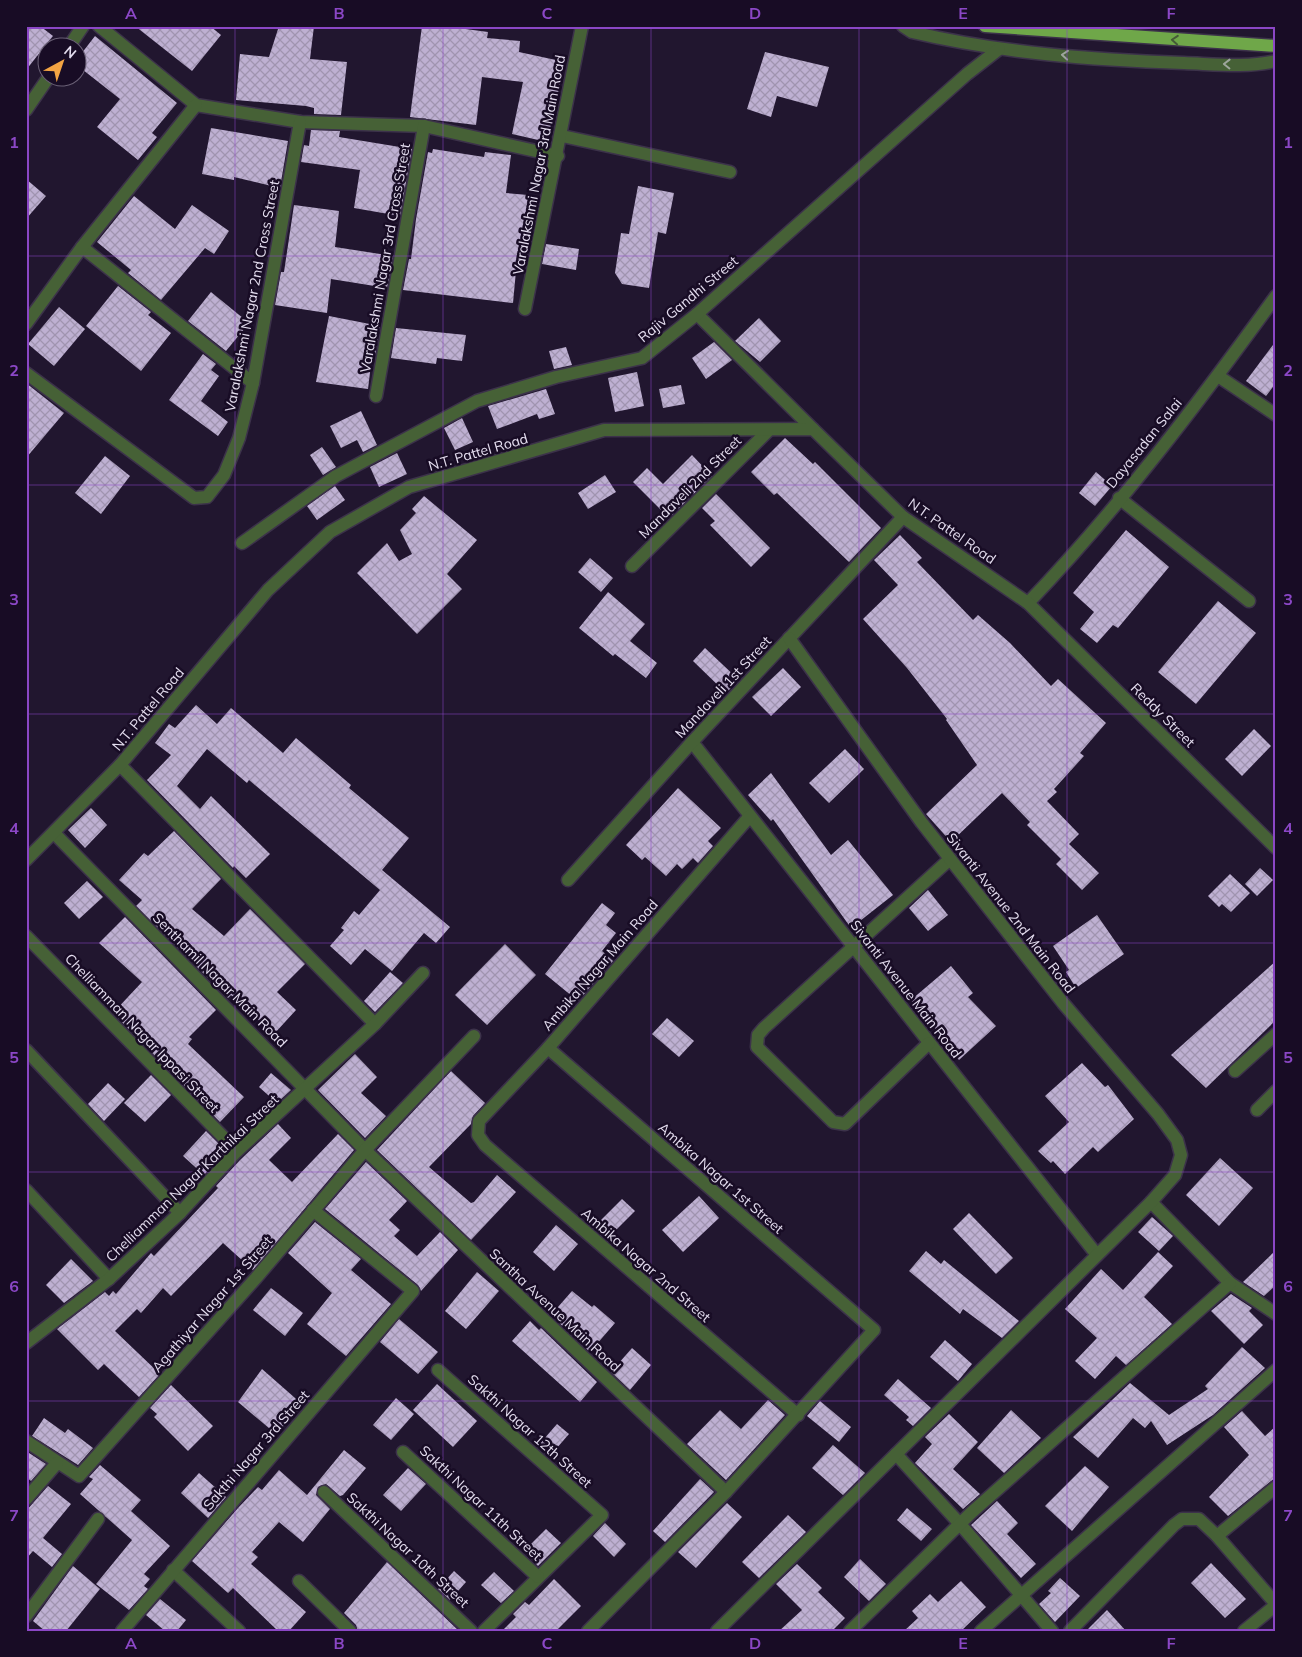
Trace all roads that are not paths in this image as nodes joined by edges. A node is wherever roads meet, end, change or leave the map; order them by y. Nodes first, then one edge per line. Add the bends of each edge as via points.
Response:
1 (83, 26) edge
2 (99, 26) edge
3 (582, 26) edge
4 (903, 26) edge
5 (985, 26) edge
6 (75, 38) edge
7 (1276, 46) edge
8 (999, 49) junction
9 (1276, 61) edge
10 (41, 88) edge
11 (196, 105) junction
12 (26, 110) edge
13 (300, 122) junction
14 (424, 126) junction
15 (562, 136) junction
16 (558, 156) junction
17 (730, 172) dead end
18 (82, 247) junction
19 (1276, 296) edge
20 (526, 310) dead end
21 (697, 314) junction
22 (26, 324) edge
23 (26, 373) edge
24 (1218, 376) junction
25 (253, 383) junction
26 (376, 396) dead end
27 (1276, 415) edge
28 (813, 429) junction
29 (769, 430) junction
30 (1119, 498) junction
31 (902, 517) junction
32 (242, 542) dead end
33 (632, 566) dead end
34 (1249, 601) dead end
35 (1028, 603) junction
36 (789, 638) junction
37 (692, 742) junction
38 (120, 765) junction
39 (750, 816) junction
40 (54, 833) junction
41 (1276, 848) edge
42 (950, 859) junction
43 (26, 860) edge
44 (568, 880) dead end
45 (26, 936) edge
46 (853, 946) junction
47 (423, 973) dead end
48 (375, 1024) junction
49 (1276, 1034) edge
50 (474, 1036) dead end
51 (929, 1043) junction
52 (548, 1048) junction
53 (26, 1050) edge
54 (1236, 1071) dead end
55 (306, 1089) junction
56 (1276, 1091) edge
57 (1257, 1110) dead end
58 (478, 1135) joint
59 (365, 1150) junction
60 (237, 1151) junction
61 (26, 1190) edge
62 (1151, 1202) junction
63 (313, 1210) junction
64 (180, 1213) junction
65 (1096, 1255) junction
66 (109, 1278) junction
67 (1230, 1283) junction
68 (1276, 1314) edge
69 (26, 1343) edge
70 (438, 1370) dead end
71 (1276, 1370) edge
72 (798, 1415) junction
73 (26, 1441) edge
74 (403, 1452) dead end
75 (896, 1454) junction
76 (57, 1463) junction
77 (1276, 1486) edge
78 (324, 1492) dead end
79 (726, 1492) junction
80 (26, 1499) edge
81 (98, 1519) dead end
82 (960, 1524) junction
83 (1217, 1536) junction
84 (173, 1570) junction
85 (538, 1577) junction
86 (299, 1581) dead end
87 (1021, 1595) junction
88 (1276, 1604) edge
89 (26, 1616) edge
90 (122, 1631) edge
91 (239, 1631) edge
92 (350, 1631) edge
93 (471, 1631) edge
94 (484, 1631) edge
95 (588, 1631) edge
96 (717, 1631) edge
97 (850, 1631) edge
98 (981, 1631) edge
99 (1052, 1631) edge
100 (1070, 1631) edge
101 (1244, 1631) edge

1 - 6 street
2 - 11 street
3 - 15 street, Varalakshmi Nagar 3rd Main Road
4 - 8 street via 912,32
7 -> 5 main road
9 -> 8 street via 1256,65 1143,62
8 - 21 street, Rajiv Gandhi Street
10 - 12 street
11 - 13 street
11 - 18 street
13 - 14 street
13 - 25 street, Varalakshmi Nagar 2nd Cross Street
14 - 16 street
14 - 26 street, Varalakshmi Nagar 3rd Cross Street
15 - 16 street, Varalakshmi Nagar 3rd Main Road
15 - 17 street
16 - 20 street, Varalakshmi Nagar 3rd Main Road
18 - 22 street
18 - 25 street
19 - 24 street, Dayasadan Salai
21 - 28 street
21 - 32 street, Rajiv Gandhi Street via 642,358 556,377 476,401 336,476
23 - 25 street, Varalakshmi Nagar 2nd Cross Street via 194,498 207,498 224,475 239,438
24 - 27 street
24 - 30 street, Dayasadan Salai
28 - 29 street, N.T. Pattel Road
28 - 31 street, N.T. Pattel Road
29 - 33 street, Mandaveli 2nd Street
29 - 38 street, N.T. Pattel Road via 604,430 409,488 330,532 268,590
30 - 34 street
30 - 35 street, Dayasadan Salai via 1071,558
31 - 35 street, N.T. Pattel Road
31 - 36 street, Mandaveli 1st Street
35 - 41 street, Reddy Street
36 - 37 street, Mandaveli 1st Street
36 - 42 street, Sivanti Avenue 2nd Main Road
37 - 39 street, Sivanti Avenue Main Road
37 - 44 street, Mandaveli 1st Street
38 - 40 street, N.T. Pattel Road
38 - 48 street
39 - 46 street, Sivanti Avenue Main Road
39 - 52 street, Ambika Nagar Main Road
40 - 43 street, N.T. Pattel Road
40 - 55 street, Senthamil Nagar Main Road
42 - 46 street
42 - 62 street, Sivanti Avenue 2nd Main Road via 1063,1003 1177,1140 1180,1155 1175,1175
45 - 60 street, Chelliamman Nagar Ippasi Street
46 - 51 street, Sivanti Avenue Main Road
46 - 51 street via 764,1028 758,1035 757,1048 839,1125 845,1124
47 - 48 street, Chelliamman Nagar Karthikai Street
48 - 55 street, Chelliamman Nagar Karthikai Street
49 - 54 street
50 - 59 street, Agathiyar Nagar 1st Street
51 - 65 street, Sivanti Avenue Main Road
52 - 58 street, Ambika Nagar Main Road via 479,1121
52 - 72 street, Ambika Nagar 1st Street via 874,1330
53 - 64 street
55 - 59 street, Senthamil Nagar Main Road
55 - 60 street, Chelliamman Nagar Karthikai Street
56 - 57 street
58 - 72 street, Ambika Nagar 2nd Street via 485,1145
59 - 63 street, Agathiyar Nagar 1st Street
59 - 79 street, Santha Avenue Main Road
60 - 64 street, Chelliamman Nagar Karthikai Street
61 - 66 street
62 - 65 street, Sivanti Avenue 2nd Main Road
62 - 67 street
63 - 76 street, Agathiyar Nagar 1st Street via 79,1476
63 - 84 street, Sakthi Nagar 3rd Street via 414,1291
64 - 66 street, Chelliamman Nagar Karthikai Street
65 - 75 street, Sivanti Avenue 2nd Main Road
66 - 69 street, Chelliamman Nagar Karthikai Street
67 - 68 street
67 - 82 street
70 - 85 street, Sakthi Nagar 12th Street via 602,1515
71 - 87 street
72 - 79 street
73 - 76 street
74 - 85 street, Sakthi Nagar 11th Street
75 - 82 street
75 - 96 street, Sivanti Avenue 2nd Main Road
76 - 80 street
77 - 83 street
78 - 93 street, Sakthi Nagar 10th Street
79 - 95 street
81 - 89 street
82 - 87 street
82 - 97 street
83 - 88 street
83 - 100 street via 1198,1518 1182,1519
84 - 90 street, Sakthi Nagar 3rd Street
84 - 91 street
85 - 94 street
86 - 92 street
87 - 98 street
87 - 99 street
88 - 101 street

